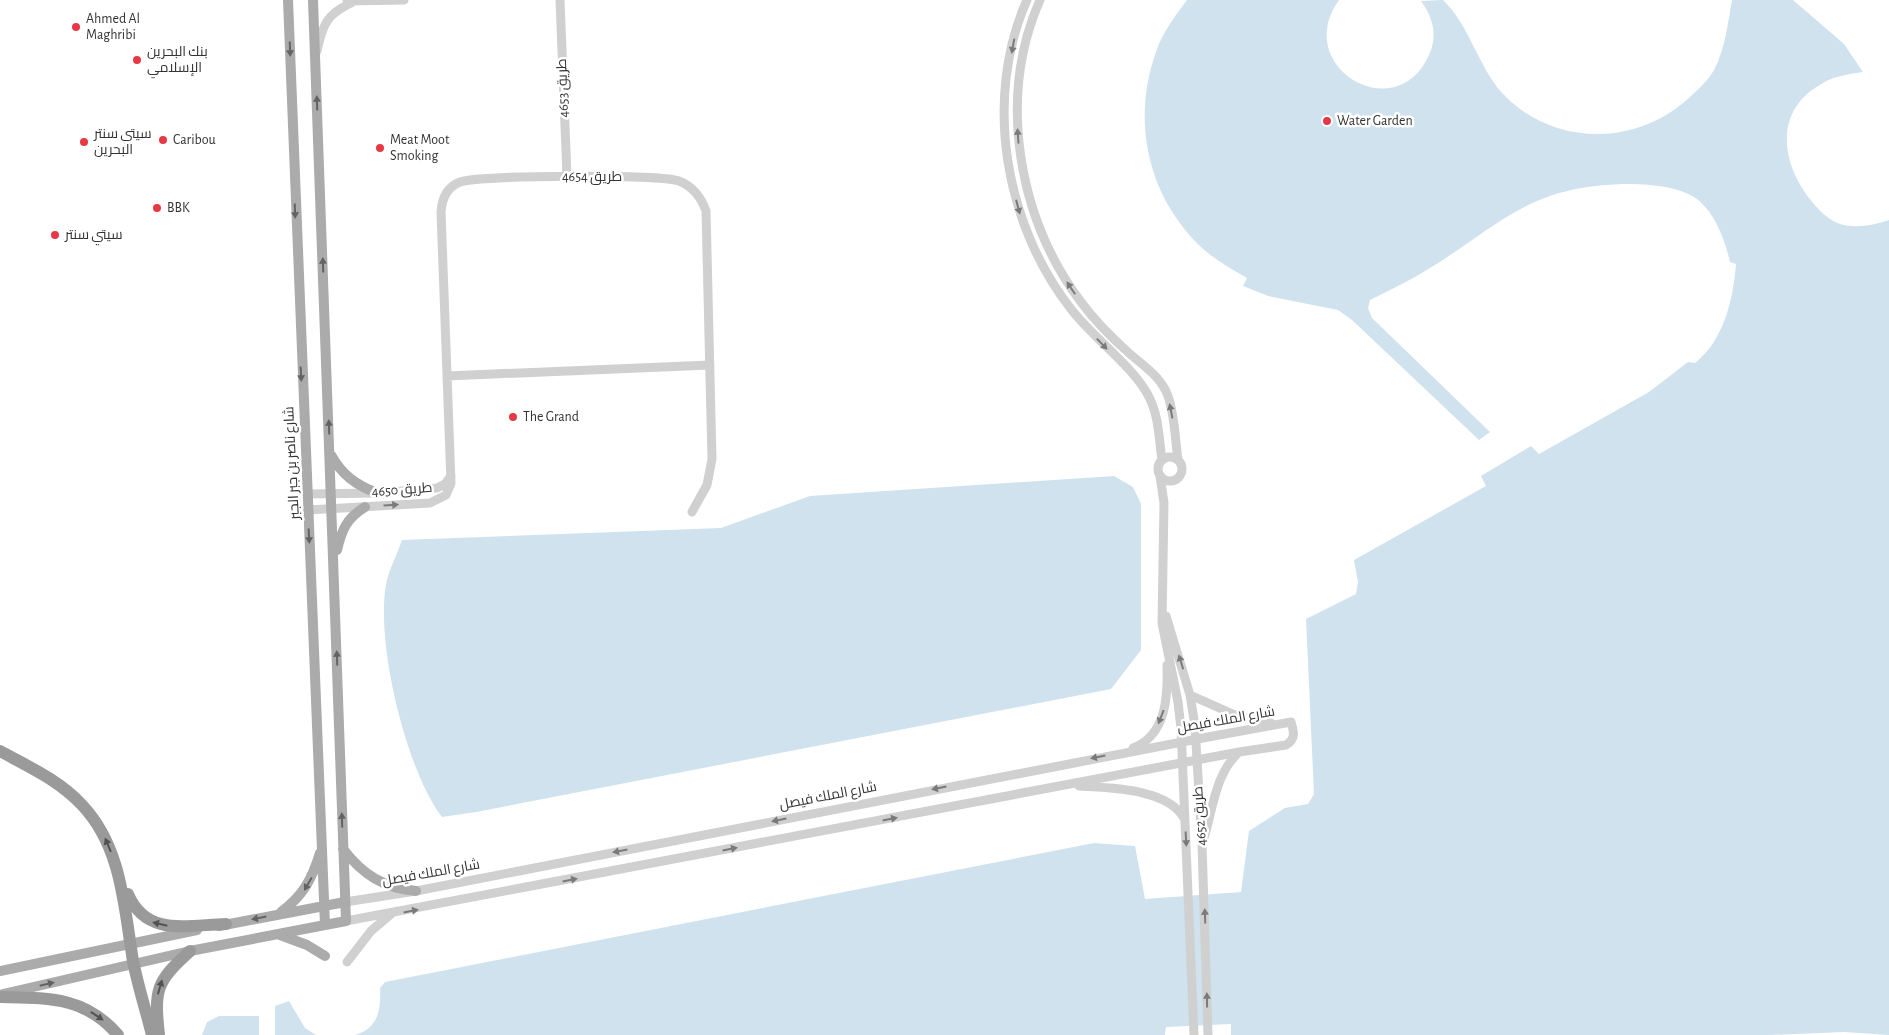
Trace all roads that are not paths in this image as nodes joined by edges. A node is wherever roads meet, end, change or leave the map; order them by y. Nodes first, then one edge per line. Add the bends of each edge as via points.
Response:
1 (288, 0) edge
2 (313, 0) edge
3 (404, 0) edge
4 (560, 0) edge
5 (1027, 0) edge
6 (1040, 0) edge
7 (349, 1) edge
8 (315, 63) junction
9 (567, 176) junction
10 (710, 365) junction
11 (447, 376) junction
12 (330, 452) junction
13 (1162, 460) junction
14 (1178, 460) junction
15 (451, 476) junction
16 (1160, 476) junction
17 (1172, 481) junction
18 (377, 493) junction
19 (307, 494) junction
20 (332, 494) junction
21 (1164, 503) junction
22 (366, 507) junction
23 (332, 508) junction
24 (308, 510) junction
25 (692, 512) dead end
26 (334, 563) junction
27 (1163, 601) junction
28 (1167, 652) junction
29 (1190, 694) junction
30 (1281, 724) junction
31 (1195, 740) junction
32 (1181, 742) junction
33 (0, 751) edge
34 (1239, 752) junction
35 (1115, 754) junction
36 (1196, 760) junction
37 (1181, 763) junction
38 (1066, 785) junction
39 (1185, 820) junction
40 (1202, 844) junction
41 (322, 845) junction
42 (343, 850) junction
43 (115, 864) junction
44 (416, 891) junction
45 (345, 902) junction
46 (324, 905) junction
47 (279, 914) junction
48 (391, 914) junction
49 (346, 921) junction
50 (226, 924) junction
51 (325, 925) junction
52 (277, 934) junction
53 (131, 943) junction
54 (190, 951) junction
55 (325, 956) dead end
56 (347, 962) dead end
57 (134, 964) junction
58 (0, 971) edge
59 (0, 996) edge
60 (118, 1035) edge
61 (152, 1035) edge
62 (159, 1035) edge
63 (1194, 1035) edge
64 (1208, 1035) edge

1 -> 19 main road, شارع ناصر بن جبر الجبر
2 - 8 main road
3 - 7 street
4 - 9 street, طريق 4653
5 -> 13 street via 1014,36 1004,100 1008,158 1020,214 1038,260 1065,301 1149,397 1156,415
14 -> 6 street via 1168,396 1159,380 1082,303 1050,252 1033,211 1020,155 1018,112 1022,66
7 - 8 street via 336,10 322,28
12 -> 8 main road
9 - 10 street, طريق 4654 via 666,177 680,181 696,194 706,211
9 - 11 street, طريق 4654 via 464,180 444,196 440,212
10 - 11 street
10 - 25 street, طريق 4654 via 711,468 703,494
11 - 15 street, طريق 4654
12 - 18 main road via 348,478
12 - 20 main road
13 - 14 street via 1171,457
13 - 16 street via 1158,466
14 - 17 street via 1182,472
15 - 18 street, طريق 4650 via 446,484 437,488
22 -> 15 street, طريق 4650 via 436,502 450,489
16 - 17 street
16 - 21 street
17 - 21 street
18 - 20 street, طريق 4650
19 - 20 street, طريق 4650
19 - 24 main road, شارع ناصر بن جبر الجبر
20 - 23 main road
21 - 27 street, طريق 4652
22 - 23 street, طريق 4650
22 - 26 main road via 353,514 344,525
23 - 24 street, طريق 4650
23 - 26 main road
24 -> 41 main road, شارع ناصر بن جبر الجبر
42 -> 26 main road
27 - 28 street, طريق 4652 via 1162,623
29 -> 27 street, طريق 4652
28 - 32 street, طريق 4652 via 1178,702
28 -> 35 street via 1166,701 1162,720 1141,744
29 - 30 street via 1235,715
29 - 31 street, طريق 4652
30 - 31 street, شارع الملك فيصل
30 - 34 street, شارع الملك فيصل via 1291,722 1294,734 1290,743
31 - 32 street, شارع الملك فيصل
31 - 36 street, طريق 4652
32 - 35 street, شارع الملك فيصل
32 - 37 street, طريق 4652
43 -> 33 highway via 102,833 81,804 43,773
34 - 36 street, شارع الملك فيصل
34 - 40 street via 1221,777
35 -> 44 street, شارع الملك فيصل
36 - 37 street, شارع الملك فيصل
36 - 40 street, طريق 4652
37 - 38 street, شارع الملك فيصل
37 - 39 street, طريق 4652
38 - 39 street via 1144,794 1171,804
48 -> 38 street, شارع الملك فيصل
39 -> 63 street, طريق 4652
64 -> 40 street, طريق 4652
41 - 46 main road, شارع ناصر بن جبر الجبر
41 -> 47 main road via 313,877 304,892
42 - 44 main road via 361,870 382,884
42 - 45 main road
50 -> 43 highway via 164,926 150,921 133,907
43 - 53 highway
44 - 45 street, شارع الملك فيصل
45 - 46 main road, شارع الملك فيصل
45 - 49 main road
46 - 47 main road, شارع الملك فيصل
46 - 51 main road, شارع ناصر بن جبر الجبر
47 -> 50 main road, شارع الملك فيصل
48 - 49 street, شارع الملك فيصل
48 - 56 street via 371,931
49 - 51 main road, شارع الملك فيصل
50 - 53 main road, شارع الملك فيصل
51 - 52 main road, شارع الملك فيصل
52 - 54 main road, شارع الملك فيصل
52 - 55 main road via 297,940
53 - 57 highway
53 - 58 main road, شارع الملك فيصل
54 - 57 main road, شارع الملك فيصل
62 -> 54 highway via 158,995 163,977
59 -> 57 main road, شارع الملك فيصل
57 - 61 highway
59 -> 60 highway via 58,999 100,1018

